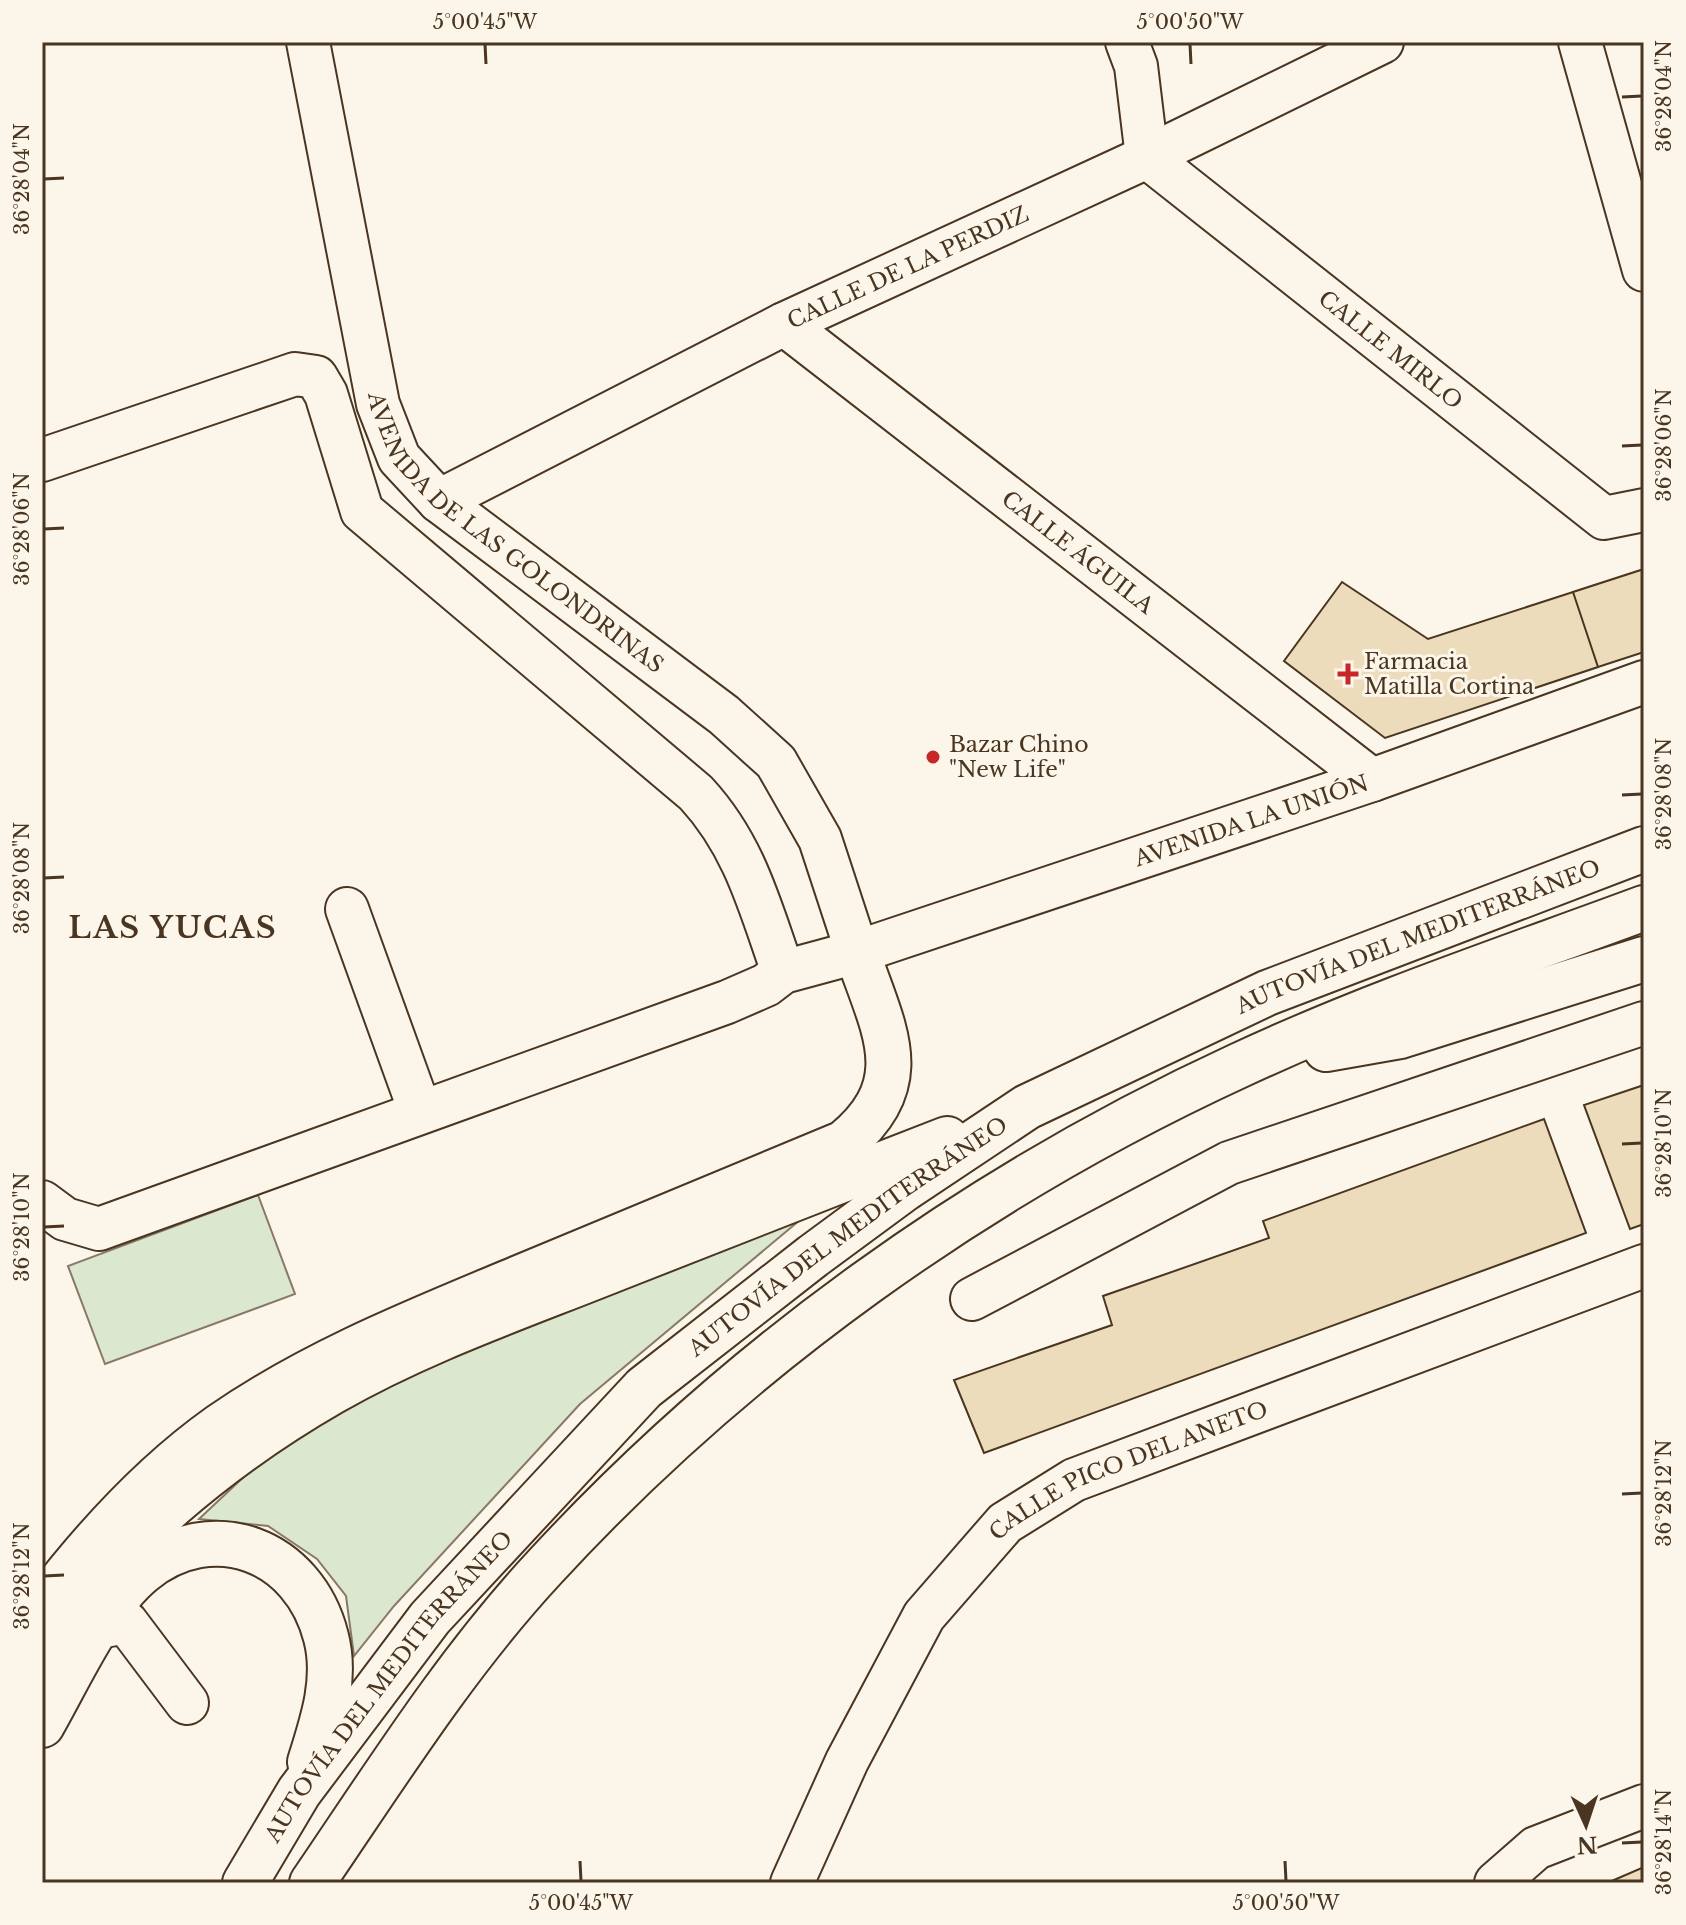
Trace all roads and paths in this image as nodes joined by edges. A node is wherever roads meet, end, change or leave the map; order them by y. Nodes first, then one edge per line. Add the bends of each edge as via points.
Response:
1 (308, 42) edge
2 (1127, 42) edge
3 (1382, 42) edge
4 (1580, 42) edge
5 (1147, 157) junction
6 (1644, 270) edge
7 (784, 324) junction
8 (42, 460) edge
9 (439, 501) junction
10 (1644, 510) edge
11 (1644, 682) edge
12 (1372, 780) junction
13 (1635, 850) edge
14 (1644, 908) edge
15 (347, 909) dead end
16 (857, 952) junction
17 (1644, 959) edge
18 (783, 972) junction
19 (1644, 1023) edge
20 (1241, 1064) junction
21 (1027, 1107) junction
22 (420, 1111) junction
23 (42, 1202) edge
24 (1644, 1266) edge
25 (972, 1299) dead end
26 (42, 1606) edge
27 (99, 1627) junction
28 (42, 1652) edge
29 (187, 1703) dead end
30 (42, 1725) edge
31 (299, 1792) junction
32 (1644, 1806) edge
33 (245, 1883) edge
34 (312, 1883) edge
35 (792, 1883) edge
36 (1496, 1883) edge

1 - 9 street, AVENIDA DE LAS GOLONDRINAS via 378,404 399,458
2 - 5 street via 1136,66
3 - 5 street, CALLE DE LA PERDIZ
4 - 6 street
5 - 7 street, CALLE DE LA PERDIZ
5 - 10 street, CALLE MIRLO via 1604,518
7 - 9 street, CALLE DE LA PERDIZ
7 - 12 street, CALLE ÁGUILA
8 - 18 street via 295,374 316,377 362,511 696,793 723,822 745,865
9 - 16 street, AVENIDA DE LAS GOLONDRINAS via 724,715 776,762 820,839
11 - 12 street, AVENIDA LA UNIÓN
12 - 16 street, AVENIDA LA UNIÓN
13 - 21 main road, AUTOVÍA DEL MEDITERRÁNEO via 1267,993
14 - 20 main road, AUTOVÍA DEL MEDITERRÁNEO
15 - 22 street
16 - 18 street, AVENIDA LA UNIÓN
16 - 26 main road via 889,1057 887,1092 869,1122 844,1143 385,1334 272,1392 218,1428 122,1511
17 - 20 main road via 1400,1036
18 - 22 street, AVENIDA LA UNIÓN via 727,1002
19 - 25 street via 1229,1163
20 - 34 main road, AUTOVÍA DEL MEDITERRÁNEO via 1087,1142 956,1222 834,1306 682,1430 542,1570 433,1706
21 - 28 main road via 456,1332 333,1391 176,1502 84,1594
21 - 31 main road, AUTOVÍA DEL MEDITERRÁNEO via 870,1214 644,1388 430,1618
22 - 23 street, AVENIDA LA UNIÓN via 99,1229 65,1219
24 - 35 street, CALLE PICO DEL ANETO via 1074,1480 1005,1523 924,1616 847,1761
27 - 29 street via 126,1622
27 - 30 main road
27 - 31 main road via 142,1572 189,1546 210,1542 251,1548 288,1569 312,1598 331,1672 324,1718
31 - 33 main road, AUTOVÍA DEL MEDITERRÁNEO
32 - 36 street via 1536,1848

